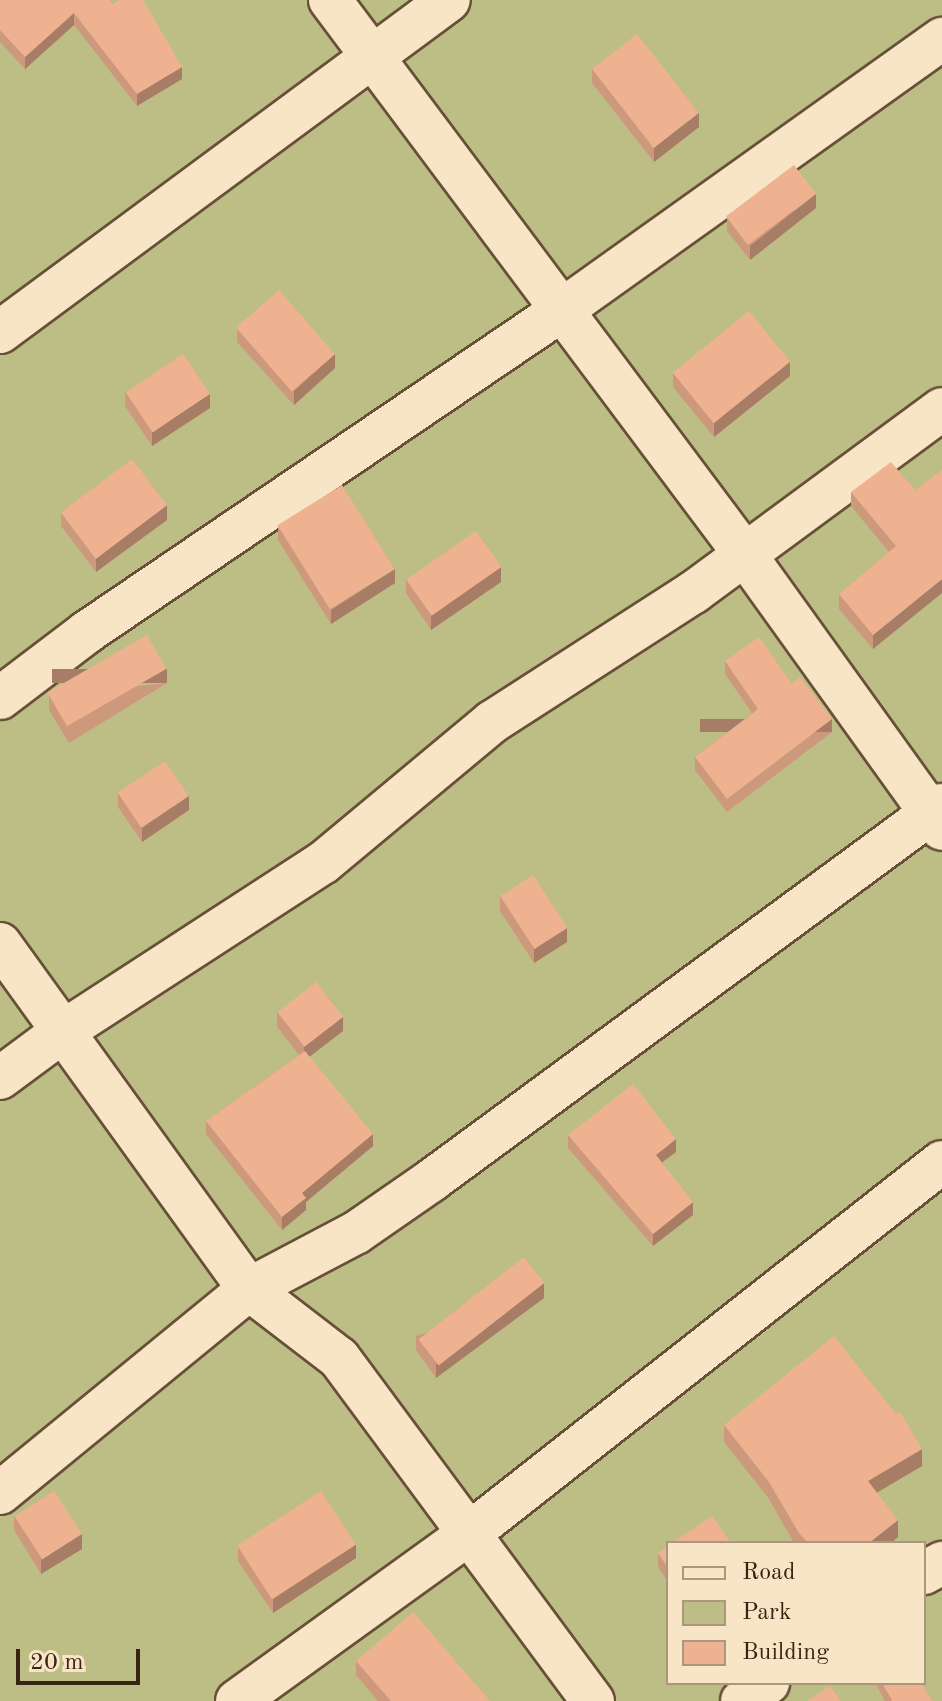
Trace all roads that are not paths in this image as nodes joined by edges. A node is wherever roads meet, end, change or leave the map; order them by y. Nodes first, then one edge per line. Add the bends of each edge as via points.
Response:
1 (330, 0) edge
2 (449, 0) edge
3 (942, 39) edge
4 (372, 60) junction
5 (562, 310) junction
6 (0, 332) edge
7 (942, 409) edge
8 (746, 556) junction
9 (0, 698) edge
10 (938, 816) edge
11 (0, 944) edge
12 (62, 1032) junction
13 (0, 1078) edge
14 (942, 1162) edge
15 (249, 1289) junction
16 (0, 1493) edge
17 (466, 1536) junction
18 (765, 1685) edge
19 (237, 1701) edge
20 (593, 1701) edge
21 (742, 1701) edge

1 - 4 street
2 - 4 street
3 - 5 street
4 - 5 street
4 - 6 street
5 - 8 street
5 - 9 street via 87,632
7 - 8 street
8 - 10 street
8 - 12 street via 492,722 324,862
10 - 15 street via 357,1232
11 - 12 street
12 - 13 street
12 - 15 street
14 - 17 street
15 - 16 street
15 - 17 street via 339,1358
17 - 19 street
17 - 20 street
18 - 21 street

